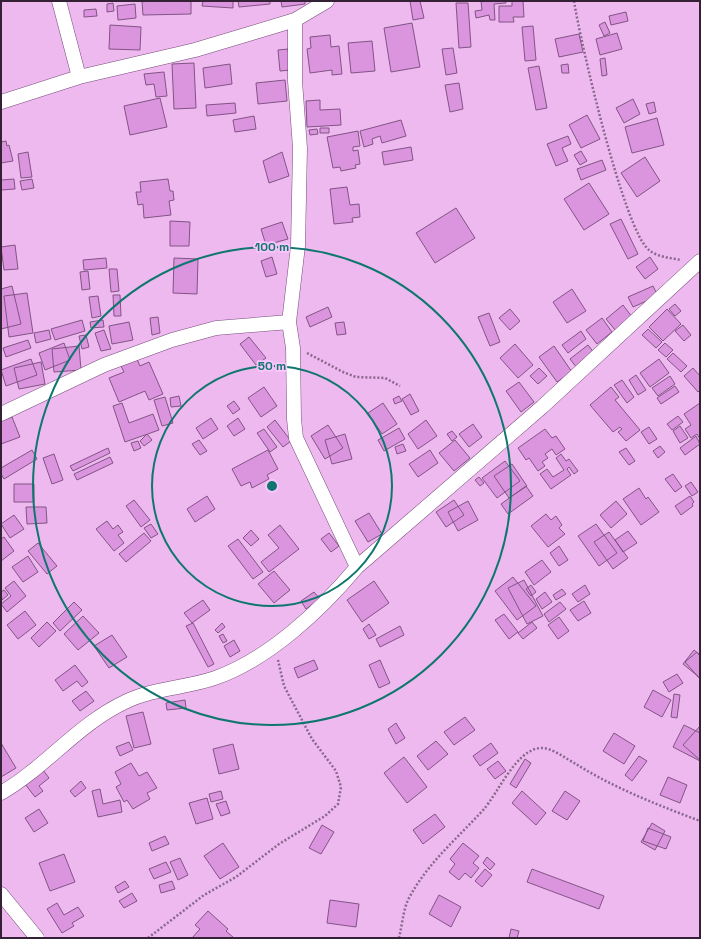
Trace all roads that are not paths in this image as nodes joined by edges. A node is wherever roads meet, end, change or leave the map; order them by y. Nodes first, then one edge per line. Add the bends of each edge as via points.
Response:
1 (59, 1) edge
2 (327, 1) edge
3 (295, 20) junction
4 (79, 77) junction
5 (1, 102) edge
6 (699, 262) edge
7 (289, 322) junction
8 (1, 414) edge
9 (357, 567) junction
10 (1, 793) edge
11 (1, 894) edge
12 (36, 938) edge

1 - 4 street
2 - 3 street
3 - 4 street via 195,50
3 - 7 street via 294,81 300,148 298,231
4 - 5 street
6 - 9 street via 559,392
7 - 8 street via 216,328 172,340 104,365
7 - 9 street via 293,348 296,438
9 - 10 street via 308,619 256,658 217,677 190,686 142,695 125,701 77,732 26,776
11 - 12 street

